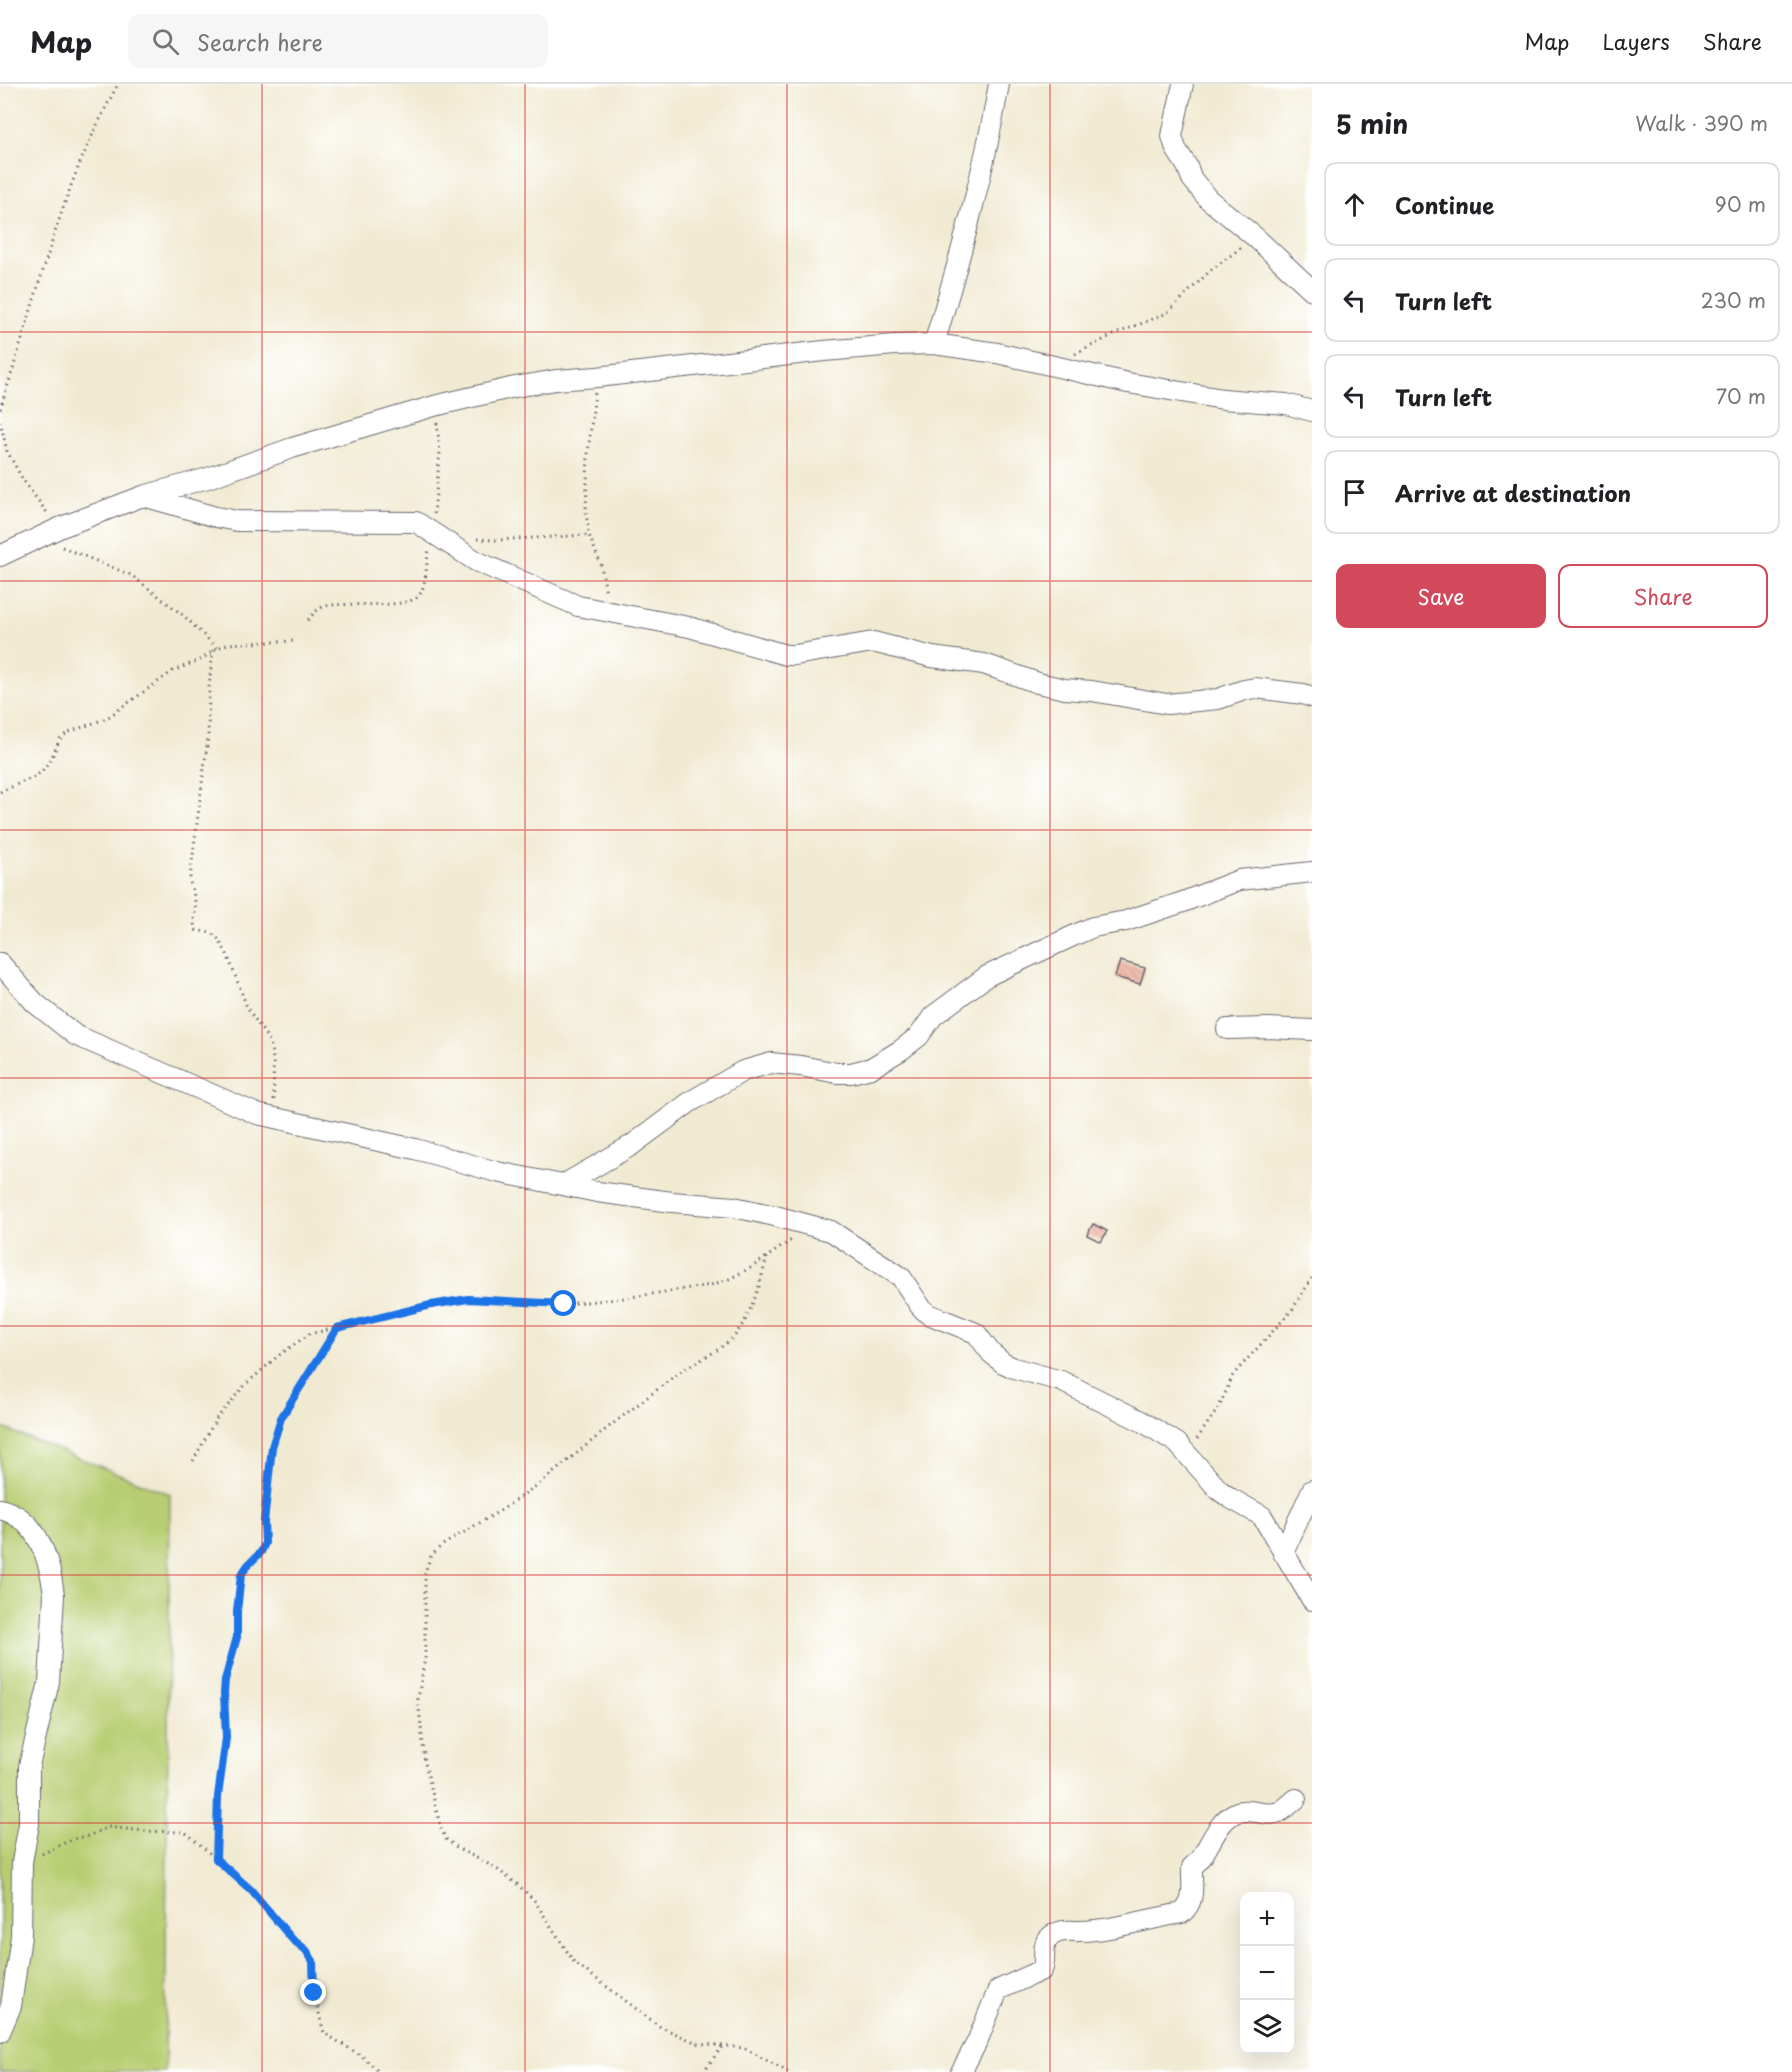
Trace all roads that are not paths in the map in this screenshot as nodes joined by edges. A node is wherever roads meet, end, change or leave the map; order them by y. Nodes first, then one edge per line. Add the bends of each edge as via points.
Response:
1 (999, 84) edge
2 (1183, 84) edge
3 (1312, 290) edge
4 (934, 344) junction
5 (1312, 411) edge
6 (143, 495) junction
7 (0, 556) edge
8 (1312, 697) edge
9 (1312, 872) edge
10 (0, 963) edge
11 (1227, 1029) dead end
12 (1312, 1030) edge
13 (563, 1185) junction
14 (1312, 1490) edge
15 (0, 1509) edge
16 (1283, 1553) junction
17 (1312, 1600) edge
18 (1296, 1799) dead end
19 (0, 2032) edge
20 (961, 2072) edge

1 - 4 street via 962,254
2 - 3 street via 1173,141 1203,195
4 - 5 street via 997,353 1201,396 1286,404
4 - 6 street via 824,351 515,387 434,406
6 - 7 street
6 - 8 street via 237,521 410,521 422,524 476,561 578,606 689,627 789,655 873,642 932,657 984,664 1038,683 1167,704 1218,699 1255,688
9 - 13 street via 1239,880 1135,918 1093,927 987,976 933,1016 919,1036 871,1068 844,1073 771,1063 742,1071 690,1102 632,1145
10 - 13 street via 35,1003 75,1035 225,1102 274,1118
11 - 12 street
13 - 16 street via 734,1207 831,1231 901,1277 928,1314 976,1333 1003,1363 1061,1381 1165,1434 1219,1490 1262,1516
14 - 16 street
15 - 19 street via 28,1523 36,1534 54,1595 49,1682 29,1766 21,1936 10,2006
16 - 17 street
18 - 20 street via 1274,1814 1244,1810 1227,1819 1192,1867 1194,1886 1182,1912 1097,1931 1057,1932 1050,1937 1042,1970 998,1990

